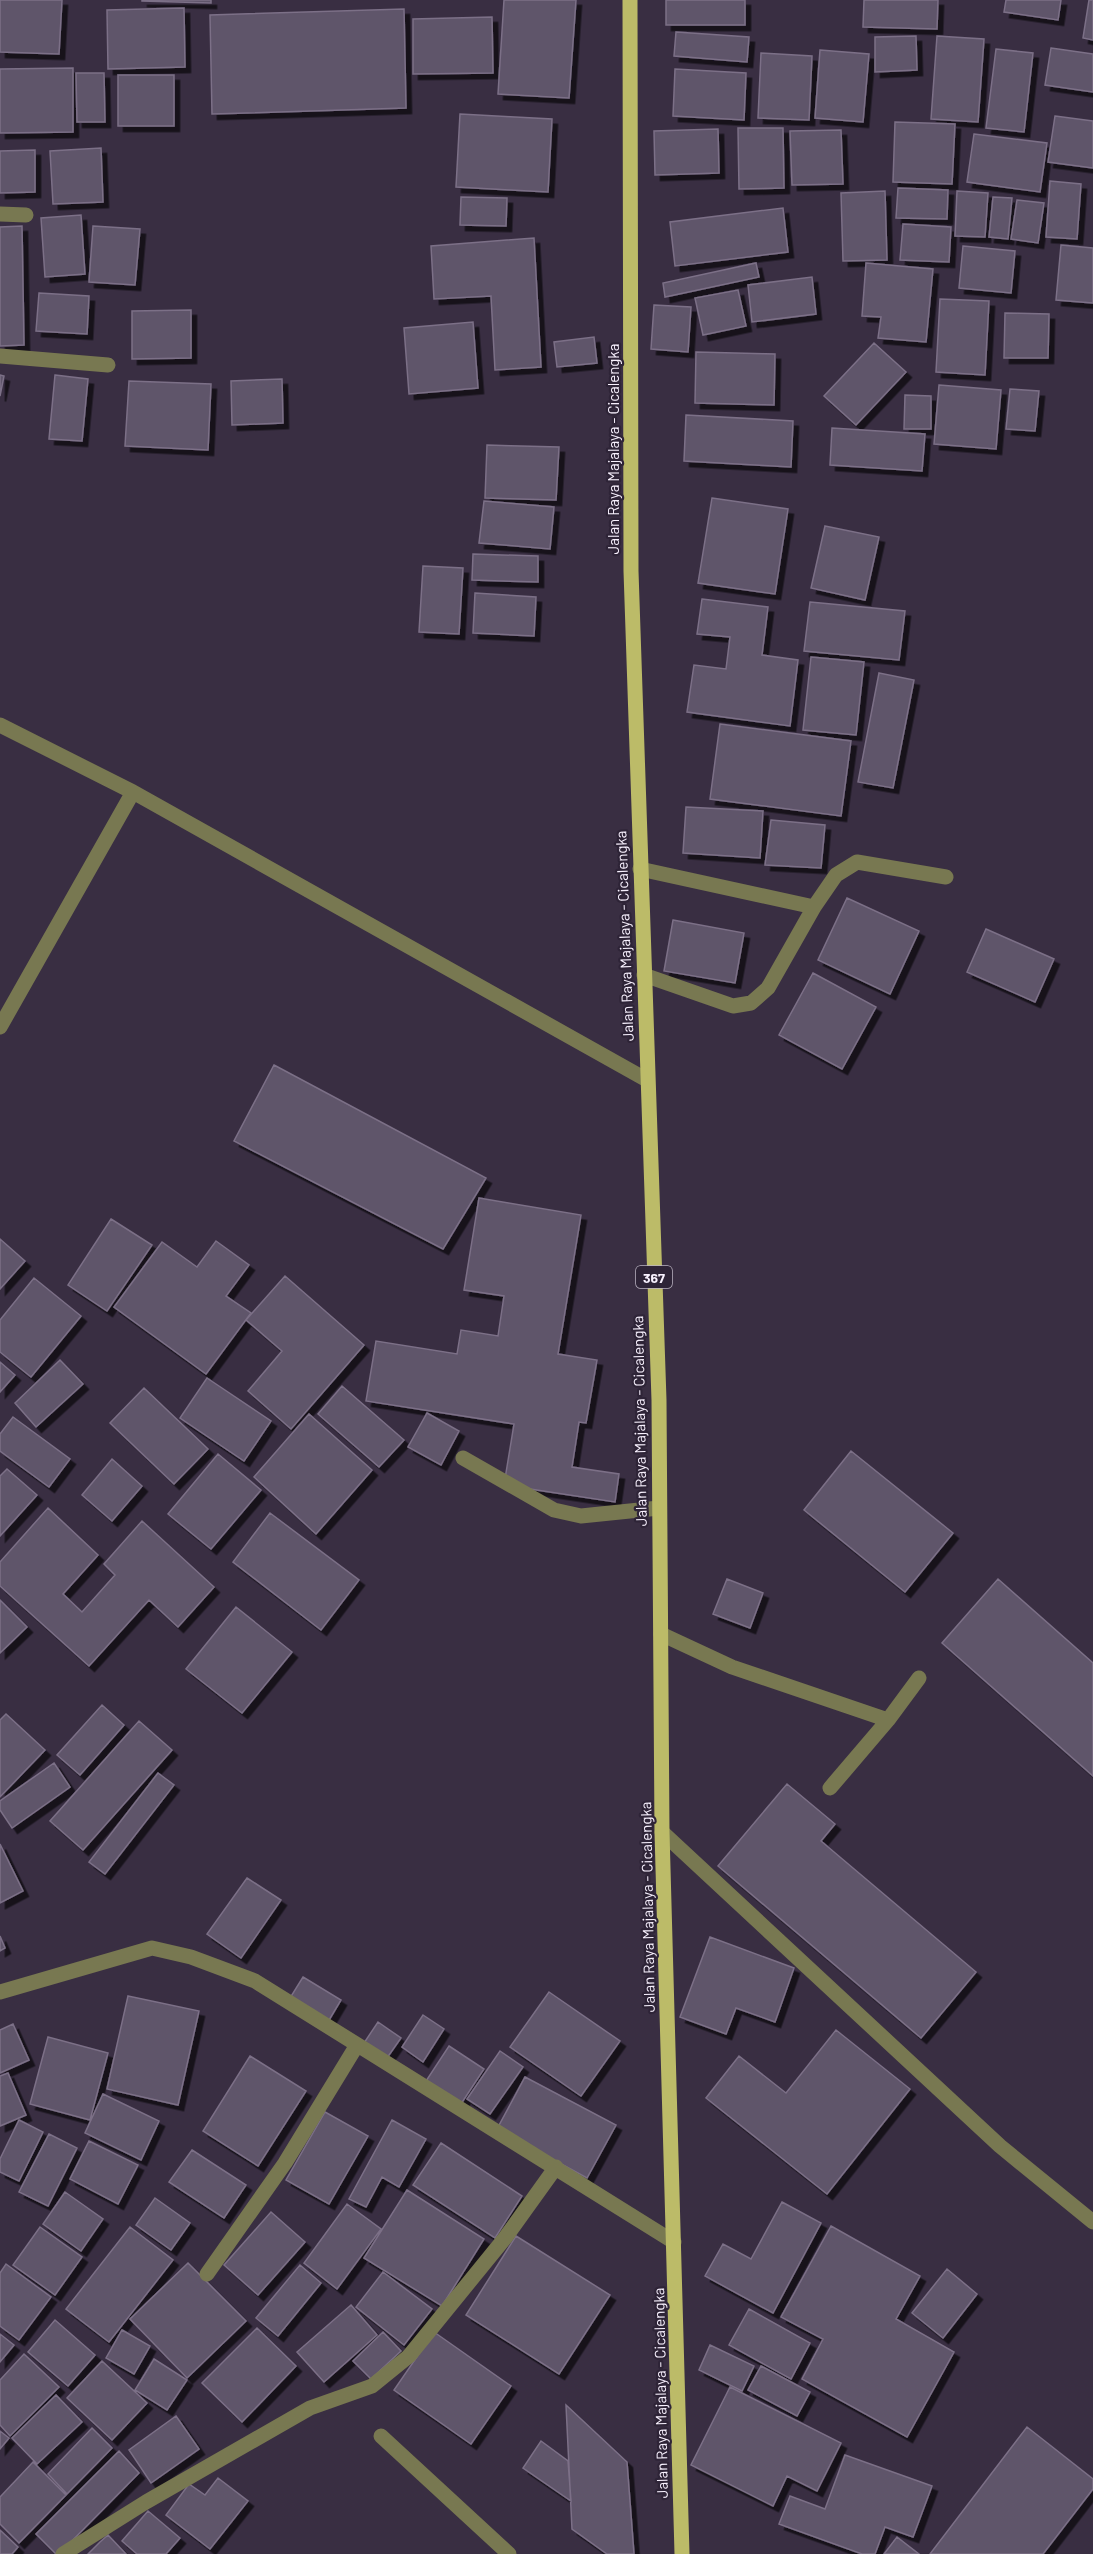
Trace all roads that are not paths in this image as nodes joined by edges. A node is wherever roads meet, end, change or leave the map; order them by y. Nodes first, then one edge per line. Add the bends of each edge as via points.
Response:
1 (630, 0) edge
2 (0, 214) edge
3 (26, 215) dead end
4 (0, 356) edge
5 (108, 366) dead end
6 (0, 725) edge
7 (133, 792) junction
8 (640, 869) junction
9 (946, 878) dead end
10 (814, 907) junction
11 (644, 975) junction
12 (0, 1027) edge
13 (647, 1080) junction
14 (463, 1458) dead end
15 (659, 1508) junction
16 (661, 1634) junction
17 (919, 1678) dead end
18 (888, 1720) junction
19 (830, 1788) dead end
20 (662, 1832) junction
21 (0, 1992) edge
22 (357, 2045) junction
23 (556, 2167) junction
24 (1093, 2222) edge
25 (674, 2242) junction
26 (207, 2274) dead end
27 (381, 2436) dead end
28 (63, 2554) edge
29 (509, 2554) edge
30 (682, 2554) edge

1 - 8 main road, Jalan Raya Majalaya - Cicalengka / 367 via 631,571
2 - 3 street
4 - 5 street
6 - 7 street
7 - 12 street
7 - 13 street
8 - 10 street
8 - 11 main road, Jalan Raya Majalaya - Cicalengka / 367
9 - 10 street via 857,862 836,875
10 - 11 street via 768,988 751,1003 733,1006
11 - 13 main road, Jalan Raya Majalaya - Cicalengka / 367
13 - 15 main road, Jalan Raya Majalaya - Cicalengka / 367
14 - 15 street via 555,1510 581,1516
15 - 16 main road, Jalan Raya Majalaya - Cicalengka / 367
16 - 18 street via 732,1668
16 - 20 main road, Jalan Raya Majalaya - Cicalengka / 367
17 - 18 street
18 - 19 street
20 - 24 street via 1000,2146
20 - 25 main road, Jalan Raya Majalaya - Cicalengka / 367
21 - 22 street via 152,1948 255,1981
22 - 23 street
22 - 26 street via 285,2163
23 - 25 street
23 - 28 street via 505,2238 410,2356 372,2386 310,2408
25 - 30 main road, Jalan Raya Majalaya - Cicalengka / 367
27 - 29 street

